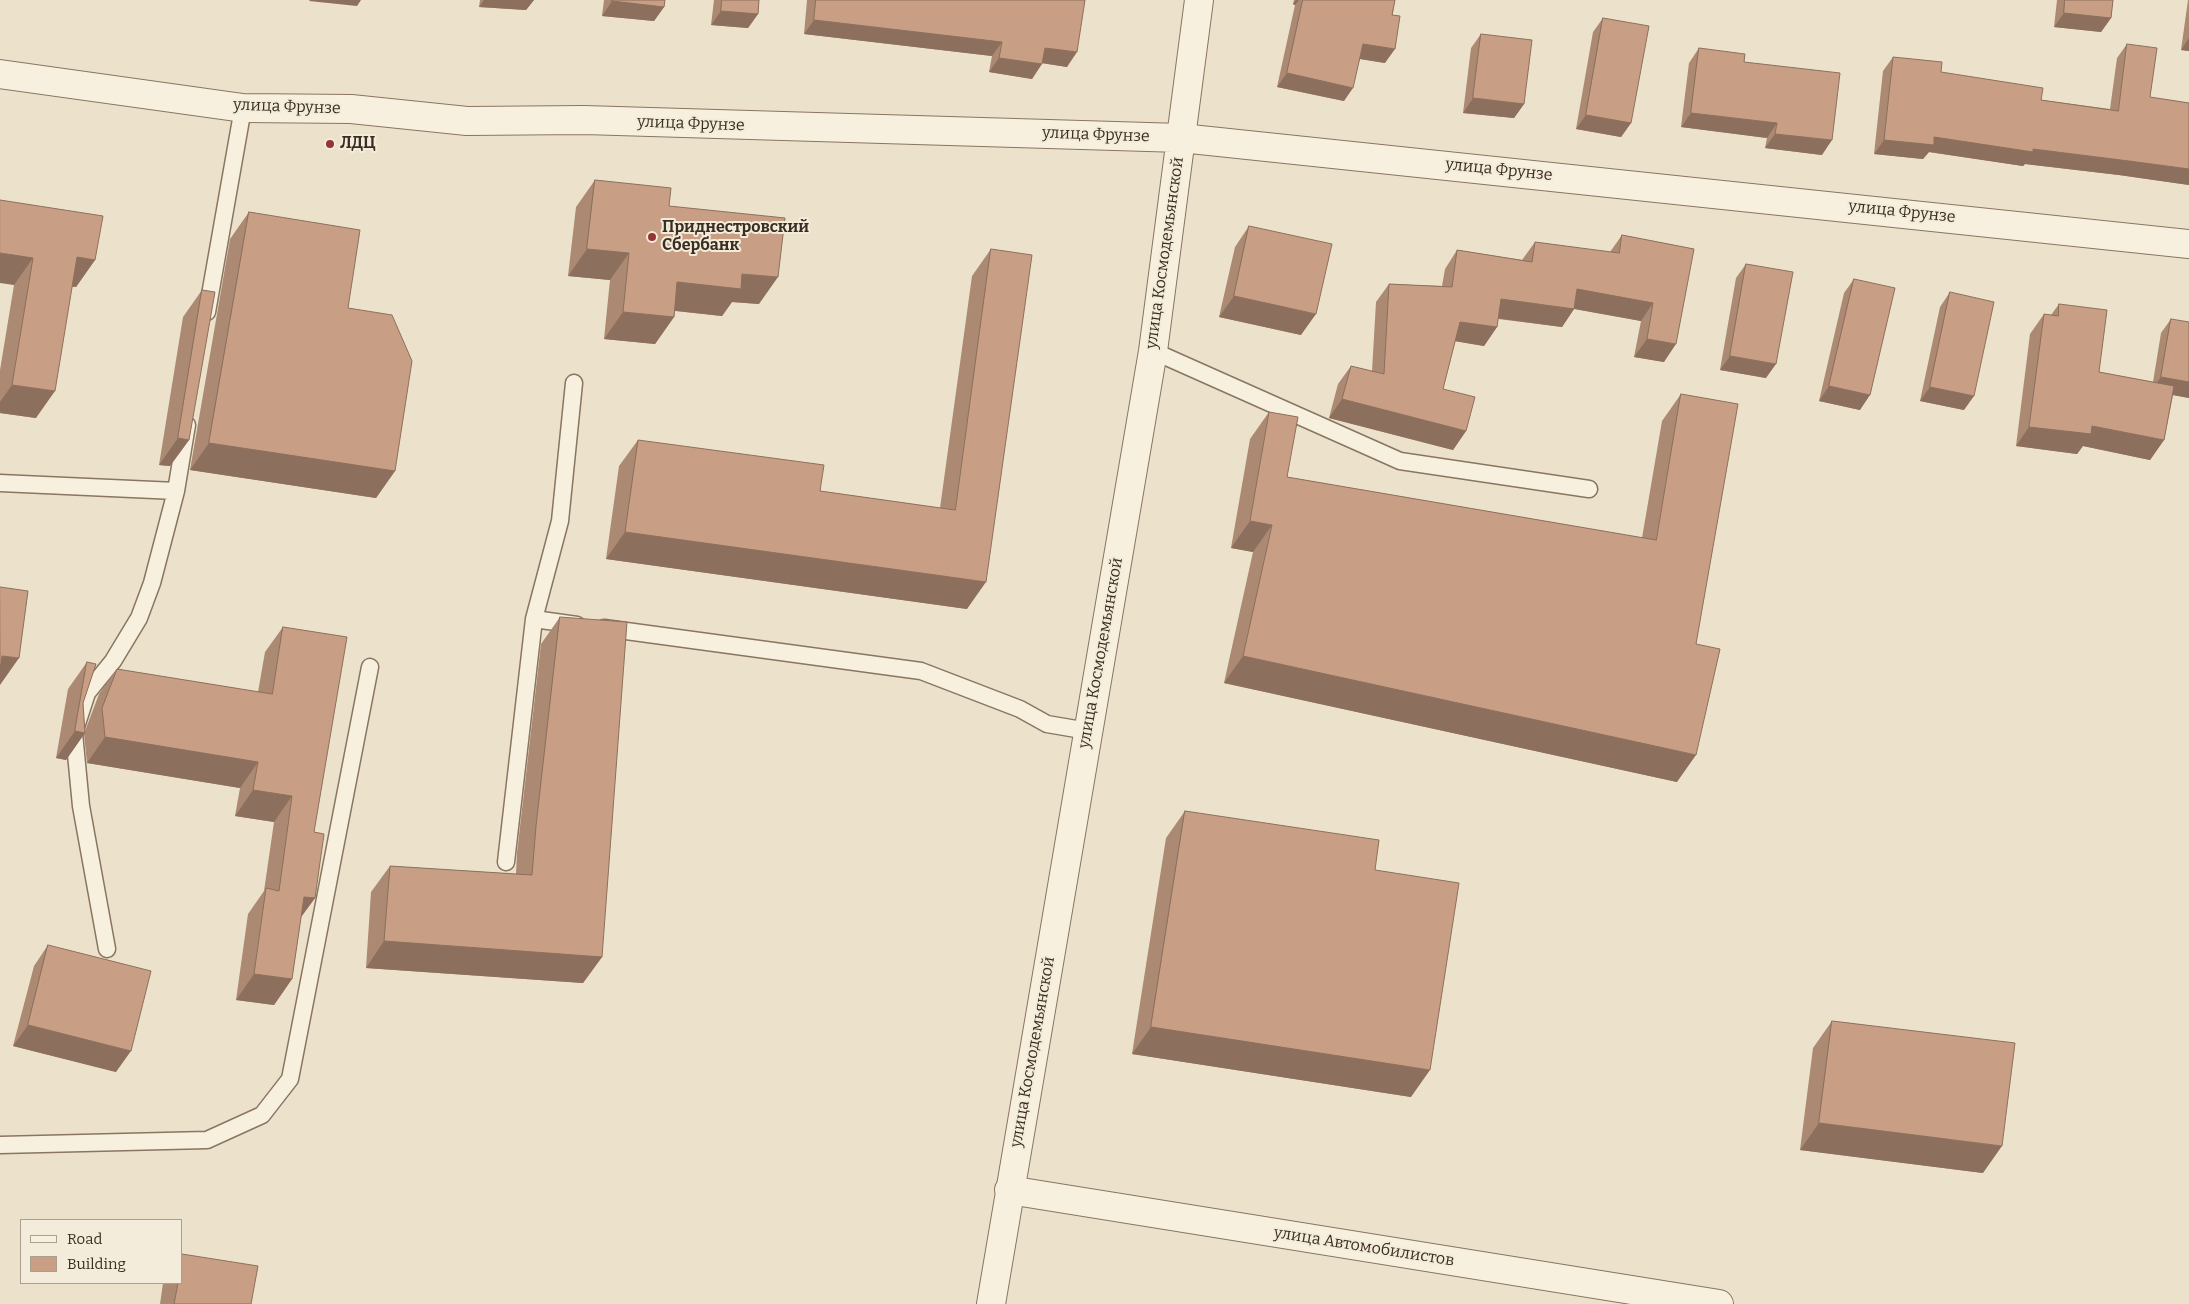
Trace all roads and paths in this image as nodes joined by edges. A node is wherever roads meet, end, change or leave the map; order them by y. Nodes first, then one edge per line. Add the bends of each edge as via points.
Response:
1 (1199, 0) edge
2 (0, 74) edge
3 (243, 108) junction
4 (1181, 138) junction
5 (2189, 244) edge
6 (205, 324) edge
7 (1153, 351) junction
8 (574, 383) dead end
9 (190, 412) edge
10 (0, 483) edge
11 (1589, 489) dead end
12 (176, 491) junction
13 (534, 619) junction
14 (370, 667) dead end
15 (1088, 731) junction
16 (506, 862) dead end
17 (107, 949) dead end
18 (0, 1144) edge
19 (1009, 1190) junction
20 (991, 1304) edge
21 (1719, 1304) edge

1 - 4 street, улица Космодемьянской
2 - 3 street, улица Фрунзе
3 - 4 street, улица Фрунзе via 351,109 467,121 584,120
3 - 6 lane
4 - 5 street, улица Фрунзе
4 - 7 street, улица Космодемьянской
7 - 11 lane via 1400,461
7 - 15 street, улица Космодемьянской
8 - 13 lane via 560,521
9 - 12 lane
10 - 12 lane
12 - 17 lane via 152,583 139,618 113,661 87,693 74,733 81,806
13 - 15 lane via 921,671 1020,709 1047,724
13 - 16 lane
14 - 18 lane via 290,1078 262,1115 207,1140
15 - 19 street, улица Космодемьянской
19 - 20 street, улица Космодемьянской
19 - 21 street, улица Автомобилистов

